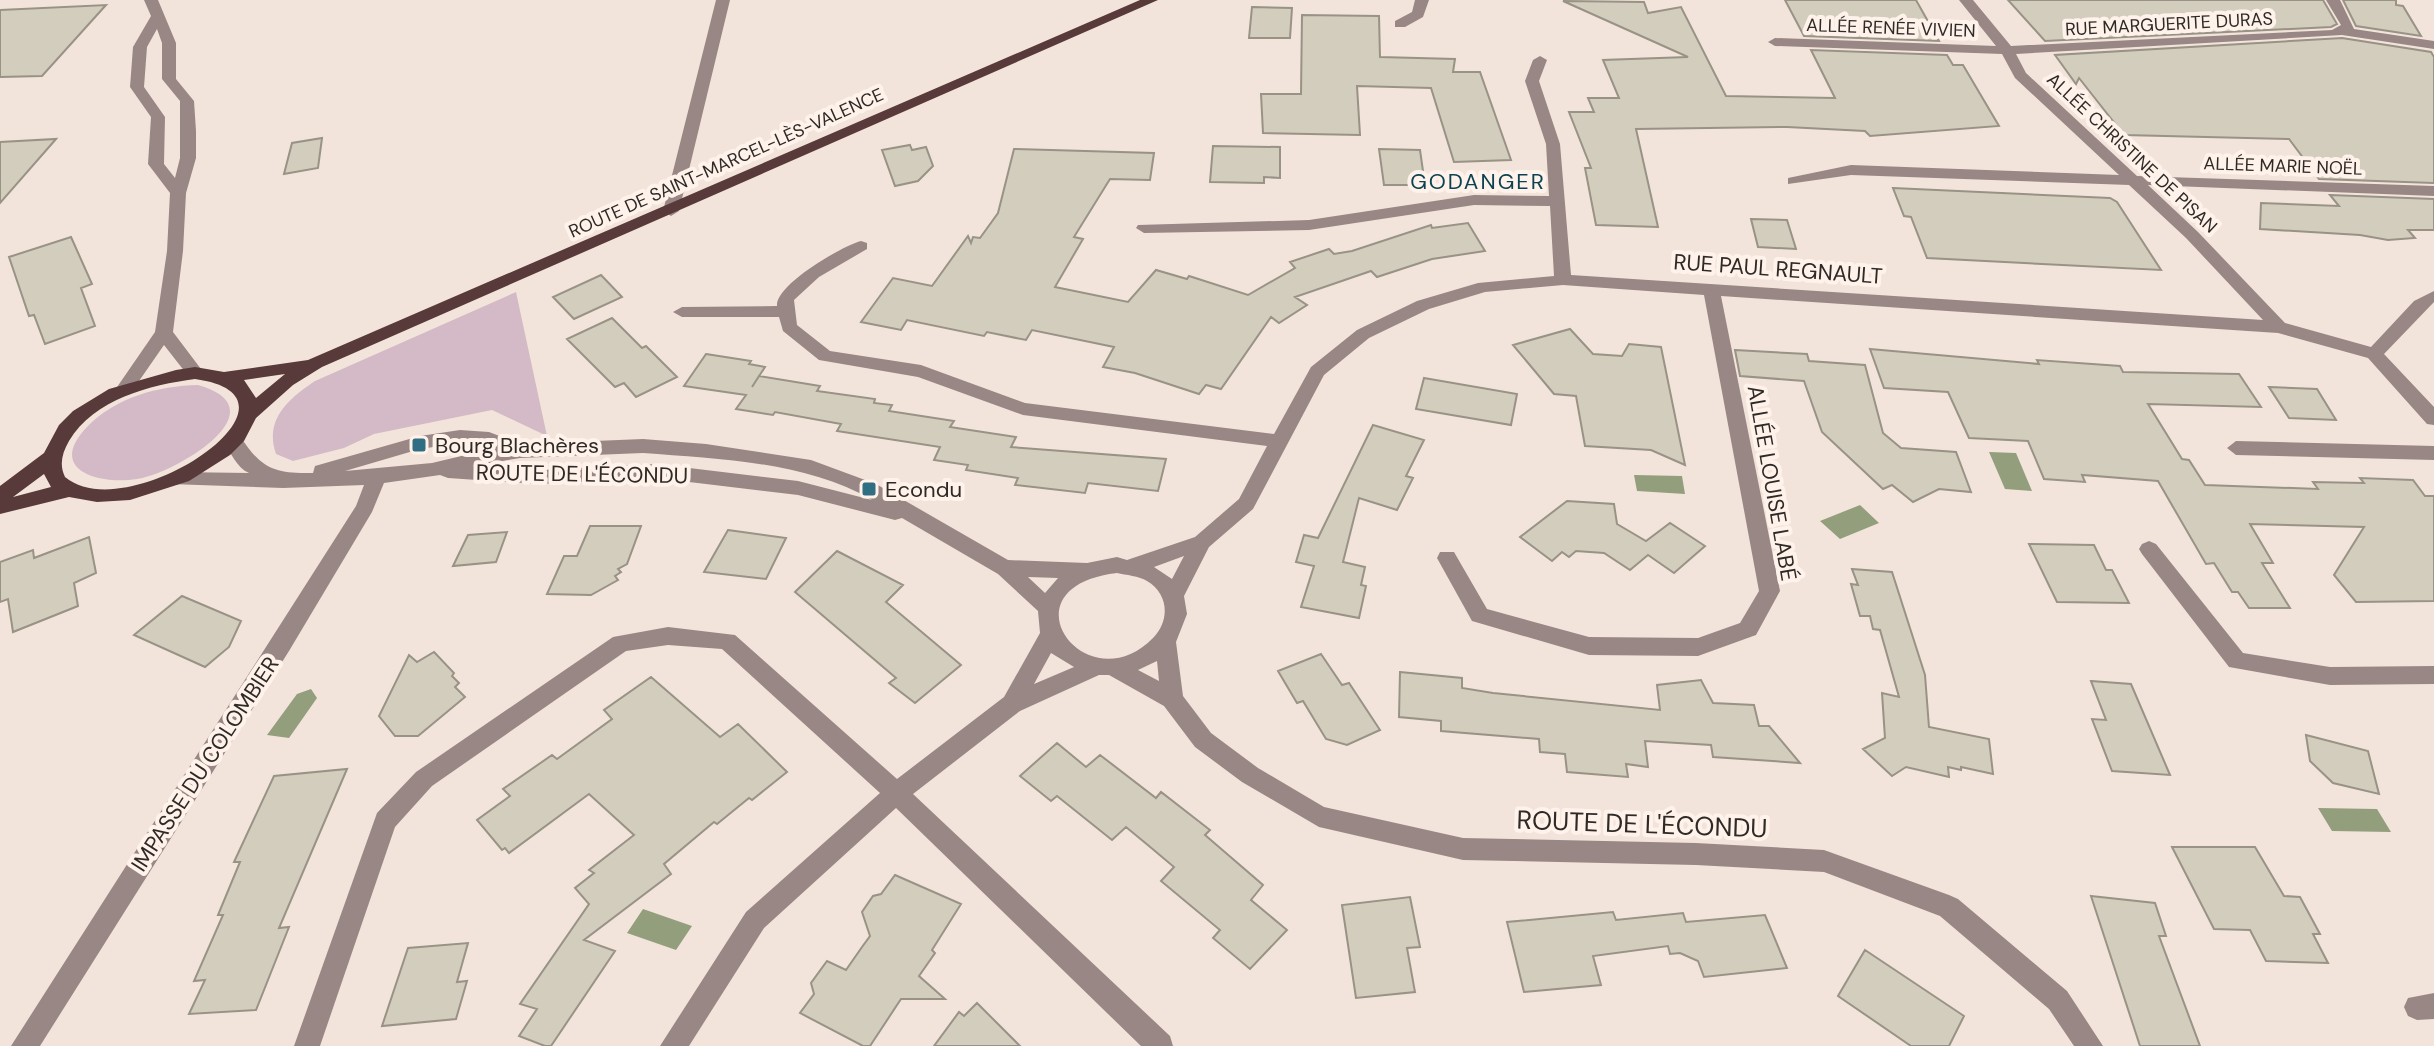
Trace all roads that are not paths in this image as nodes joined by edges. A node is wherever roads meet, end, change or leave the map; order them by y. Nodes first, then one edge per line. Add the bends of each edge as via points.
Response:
1 (151, 0) edge
2 (723, 0) edge
3 (1151, 0) edge
4 (1422, 0) edge
5 (1966, 0) edge
6 (2333, 0) edge
7 (157, 17) junction
8 (1400, 24) dead end
9 (2341, 31) junction
10 (1775, 42) dead end
11 (2434, 45) edge
12 (2007, 50) junction
13 (1540, 60) dead end
14 (1793, 181) dead end
15 (2131, 182) junction
16 (2434, 191) edge
17 (178, 193) junction
18 (1557, 201) junction
19 (671, 211) junction
20 (1144, 228) dead end
21 (861, 246) dead end
22 (1563, 280) junction
23 (1711, 289) junction
24 (2434, 296) edge
25 (787, 311) junction
26 (682, 312) dead end
27 (2279, 327) junction
28 (164, 333) junction
29 (2374, 354) junction
30 (316, 363) junction
31 (195, 373) junction
32 (227, 377) junction
33 (124, 390) junction
34 (250, 413) junction
35 (2434, 419) edge
36 (233, 441) junction
37 (1280, 441) junction
38 (2236, 448) dead end
39 (520, 451) junction
40 (2434, 453) edge
41 (51, 458) junction
42 (432, 470) junction
43 (377, 477) junction
44 (177, 479) junction
45 (283, 481) junction
46 (69, 490) junction
47 (0, 496) edge
48 (0, 507) edge
49 (918, 519) junction
50 (1202, 542) junction
51 (2149, 549) dead end
52 (1447, 558) dead end
53 (1133, 566) junction
54 (1005, 568) junction
55 (1086, 571) junction
56 (1173, 596) junction
57 (1048, 608) junction
58 (1050, 635) junction
59 (1166, 643) junction
60 (1106, 667) junction
61 (2434, 675) edge
62 (1172, 699) junction
63 (1012, 704) junction
64 (896, 793) junction
65 (24, 1046) edge
66 (307, 1046) edge
67 (673, 1046) edge
68 (1160, 1046) edge
69 (2090, 1046) edge

1 - 7 street
2 - 19 street
3 - 19 main road, ROUTE DE SAINT-MARCEL-LÈS-VALENCE
4 - 8 street via 1418,14
5 - 12 street, ALLÉE CHRISTINE DE PISAN
6 - 9 street via 2349,27
7 - 17 street via 169,43 169,79 187,101 188,158
7 - 17 street via 140,47 137,87 158,117 156,164
9 - 11 street, RUE MARGUERITE DURAS
9 - 12 street, RUE MARGUERITE DURAS
10 - 12 street, ALLÉE RENÉE VIVIEN
12 - 15 street, ALLÉE CHRISTINE DE PISAN via 2020,75
13 - 18 street via 1532,81 1553,144
14 - 15 street, ALLÉE MARIE NOËL via 1851,170
15 - 16 street, ALLÉE MARIE NOËL
15 - 27 street, ALLÉE CHRISTINE DE PISAN via 2192,235
17 - 28 street
18 - 20 street via 1474,200 1309,225
18 - 22 street
19 - 30 main road, ROUTE DE SAINT-MARCEL-LÈS-VALENCE
21 - 25 street via 813,273 785,299
22 - 23 street, RUE PAUL REGNAULT
22 - 37 street, RUE PAUL REGNAULT via 1484,287 1423,305 1363,334 1317,371
23 - 27 street, RUE PAUL REGNAULT
23 - 52 street, ALLÉE LOUISE LABÉ via 1770,591 1748,629 1698,647 1589,646 1480,615
24 - 29 street via 2423,299
25 - 26 street
25 - 37 street via 789,327 825,356 921,371 1023,409
27 - 29 street, RUE PAUL REGNAULT
28 - 31 street
28 - 33 street
29 - 35 street
30 - 32 main road, ROUTE DE SAINT-MARCEL-LÈS-VALENCE
30 - 34 main road, ROUTE DE SAINT-MARCEL-LÈS-VALENCE
31 - 32 main road, ROUTE DE SAINT-MARCEL-LÈS-VALENCE
31 - 33 main road, ROUTE DE SAINT-MARCEL-LÈS-VALENCE
32 - 34 main road via 246,391
33 - 41 main road, ROUTE DE SAINT-MARCEL-LÈS-VALENCE via 75,421
34 - 36 main road, ROUTE DE SAINT-MARCEL-LÈS-VALENCE
36 - 44 main road
36 - 45 street, ROUTE DE L'ÉCONDU via 249,465
37 - 50 street, RUE PAUL REGNAULT via 1246,504
38 - 40 street
39 - 42 street, ROUTE DE L'ÉCONDU
39 - 45 street via 487,438 453,438
39 - 49 street, ROUTE DE L'ÉCONDU via 643,446 811,467 869,489
41 - 46 main road via 58,482
41 - 47 main road
42 - 43 street, ROUTE DE L'ÉCONDU
42 - 49 street, ROUTE DE L'ÉCONDU via 538,477 656,471 716,477 798,488
43 - 45 street, ROUTE DE L'ÉCONDU
43 - 65 street, IMPASSE DU COLOMBIER via 365,507 281,645
44 - 45 street, ROUTE DE L'ÉCONDU
44 - 46 main road via 118,496
46 - 48 main road
49 - 54 street, ROUTE DE L'ÉCONDU
50 - 53 street, RUE PAUL REGNAULT
50 - 56 street, RUE PAUL REGNAULT
51 - 61 street via 2237,661 2330,676
53 - 55 street, ROUTE DE L'ÉCONDU
53 - 56 street via 1164,583
54 - 55 street, ROUTE DE L'ÉCONDU
54 - 57 street, ROUTE DE L'ÉCONDU
55 - 57 street via 1062,586
56 - 59 street via 1177,620
57 - 58 street
58 - 60 street, ROUTE DE L'ÉCONDU via 1077,660
58 - 63 street
59 - 60 street via 1134,663
59 - 62 street
60 - 62 street, ROUTE DE L'ÉCONDU
60 - 63 street
62 - 69 street, ROUTE DE L'ÉCONDU via 1203,740 1319,816 1463,849 1824,861 1949,907 2058,1000
63 - 64 street
64 - 66 street via 727,641 668,636 621,643 424,779 385,821
64 - 67 street via 755,920
64 - 68 street

